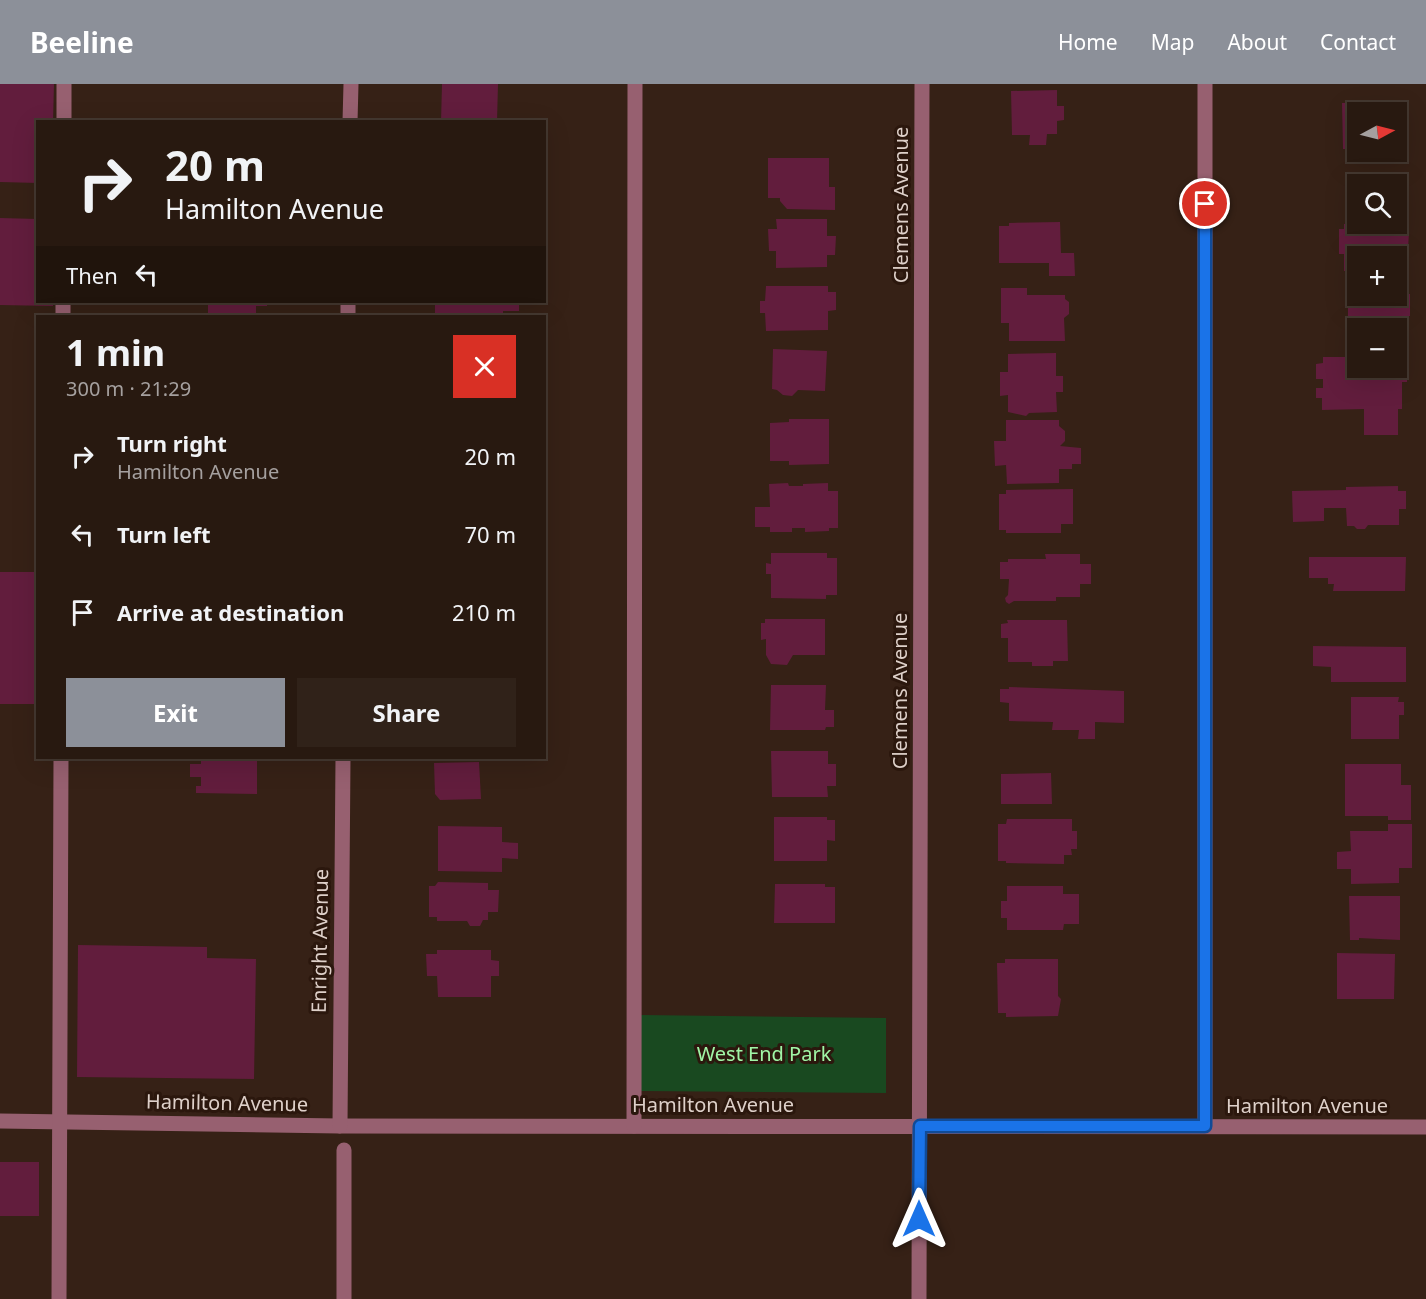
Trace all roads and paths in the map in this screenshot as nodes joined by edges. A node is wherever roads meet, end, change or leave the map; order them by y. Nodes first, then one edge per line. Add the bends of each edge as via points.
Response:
1 (64, 84) edge
2 (351, 84) edge
3 (635, 84) edge
4 (922, 84) edge
5 (1205, 84) edge
6 (64, 120) edge
7 (350, 120) edge
8 (62, 759) edge
9 (343, 759) edge
10 (0, 1121) edge
11 (60, 1122) junction
12 (340, 1126) junction
13 (634, 1126) junction
14 (920, 1126) junction
15 (1205, 1126) junction
16 (1426, 1127) edge
17 (344, 1150) dead end
18 (59, 1299) edge
19 (344, 1299) edge
20 (919, 1299) edge

1 - 6 street
2 - 7 street
3 - 13 street
4 - 14 street, Clemens Avenue
5 - 15 street
8 - 11 street
9 - 12 street, Enright Avenue
10 - 11 street, Hamilton Avenue
11 - 12 street, Hamilton Avenue
11 - 18 street
12 - 13 street, Hamilton Avenue
13 - 14 street, Hamilton Avenue
14 - 15 street, Hamilton Avenue
14 - 20 street, Clemens Avenue
15 - 16 street, Hamilton Avenue
17 - 19 street

